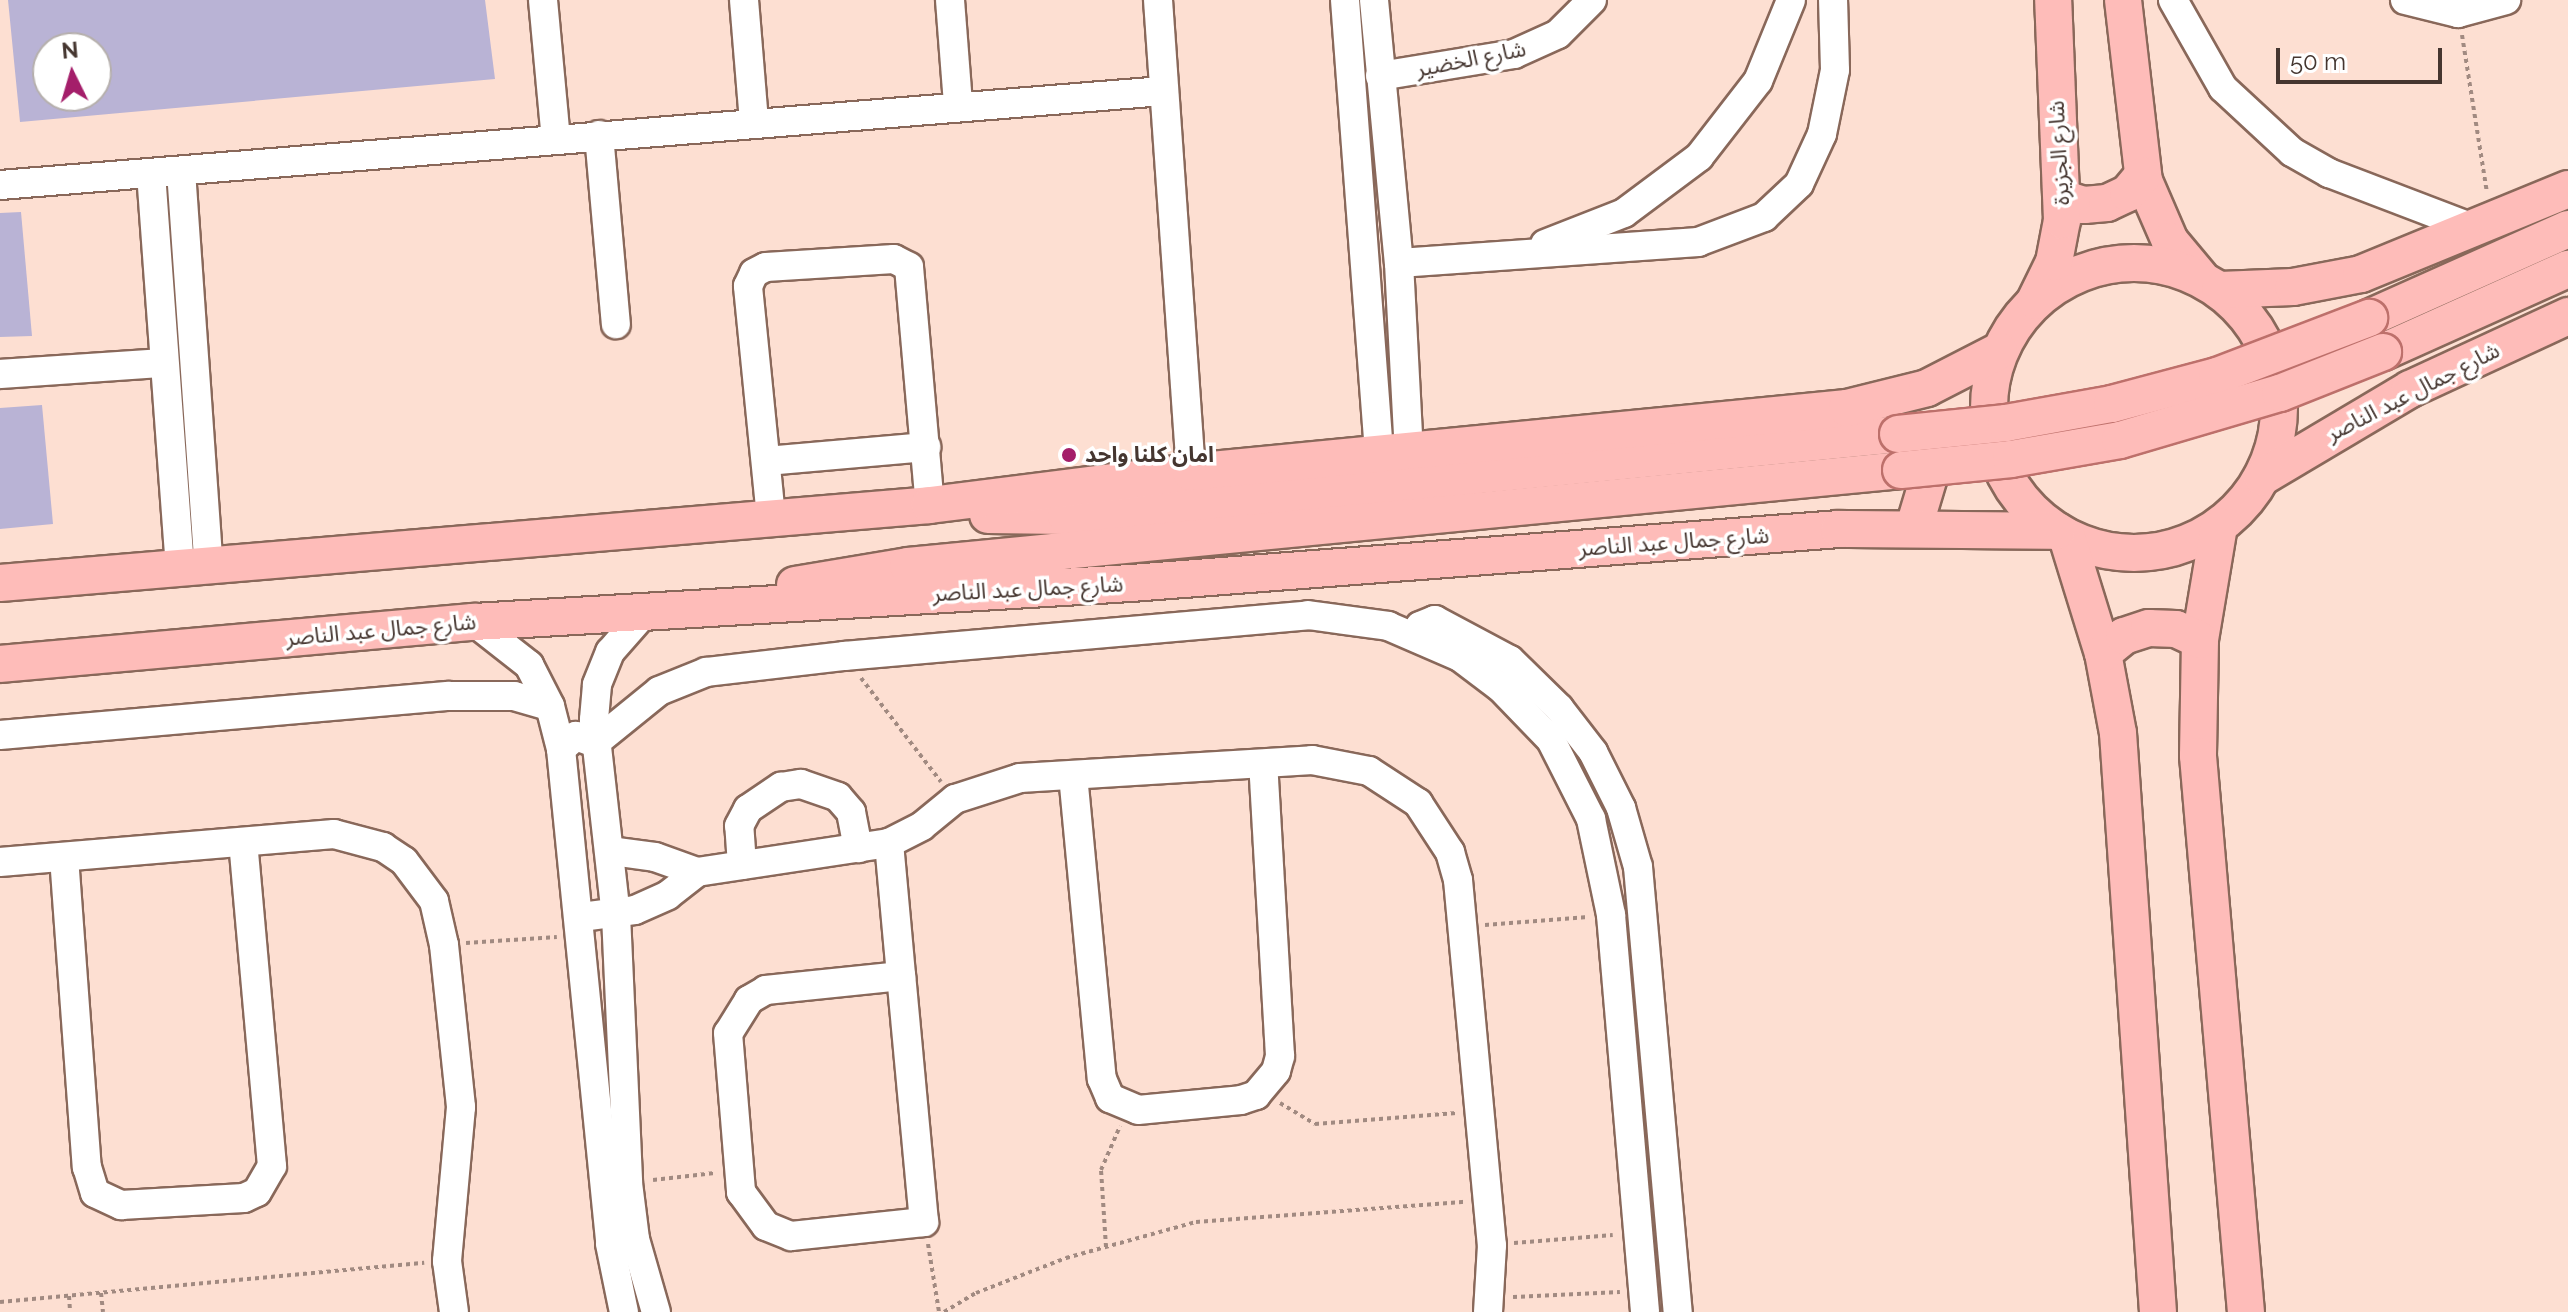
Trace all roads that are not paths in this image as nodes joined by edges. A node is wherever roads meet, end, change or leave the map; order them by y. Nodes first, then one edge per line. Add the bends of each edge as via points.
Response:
1 (543, 0) edge
2 (744, 0) edge
3 (950, 0) edge
4 (1158, 0) edge
5 (1345, 0) edge
6 (1374, 0) edge
7 (1592, 0) edge
8 (1791, 0) edge
9 (1833, 0) edge
10 (2053, 0) edge
11 (2123, 0) edge
12 (2173, 0) edge
13 (2405, 0) edge
14 (2506, 0) edge
15 (1380, 76) junction
16 (1163, 91) junction
17 (958, 105) junction
18 (754, 122) junction
19 (599, 135) junction
20 (556, 139) junction
21 (181, 171) junction
22 (151, 173) junction
23 (2143, 175) junction
24 (0, 185) edge
25 (2568, 189) edge
26 (2062, 198) junction
27 (2484, 226) junction
28 (2568, 229) edge
29 (1505, 256) junction
30 (1399, 263) junction
31 (2568, 269) edge
32 (2361, 274) junction
33 (2211, 284) junction
34 (2035, 301) junction
35 (2568, 316) edge
36 (616, 324) dead end
37 (1999, 351) junction
38 (161, 363) junction
39 (0, 374) edge
40 (2410, 389) junction
41 (1897, 398) junction
42 (926, 447) junction
43 (1394, 454) junction
44 (766, 461) junction
45 (1191, 472) junction
46 (2262, 477) junction
47 (930, 505) junction
48 (771, 517) junction
49 (2219, 526) junction
50 (1914, 527) junction
51 (2062, 534) junction
52 (195, 569) junction
53 (0, 583) edge
54 (745, 606) junction
55 (645, 612) junction
56 (474, 622) junction
57 (1422, 640) junction
58 (2200, 640) junction
59 (2103, 653) junction
60 (0, 664) edge
61 (550, 706) junction
62 (0, 735) edge
63 (595, 743) junction
64 (561, 749) junction
65 (1263, 764) junction
66 (1073, 775) junction
67 (243, 842) junction
68 (889, 843) junction
69 (858, 848) junction
70 (611, 851) junction
71 (64, 857) junction
72 (0, 862) edge
73 (742, 865) junction
74 (697, 872) junction
75 (616, 915) junction
76 (582, 926) junction
77 (901, 976) junction
78 (623, 1242) junction
79 (1644, 1302) edge
80 (1489, 1305) edge
81 (454, 1312) edge
82 (624, 1312) edge
83 (656, 1312) edge
84 (1678, 1312) edge
85 (2158, 1312) edge
86 (2246, 1312) edge

1 - 20 street
2 - 18 street
3 - 17 street
4 - 16 street
5 - 43 street
6 - 15 street
7 - 15 street, شارع الخضير via 1558,34 1514,54
8 - 29 street via 1772,53 1749,95 1721,134 1677,179 1624,213
9 - 29 street via 1835,70 1822,134 1799,184 1764,217 1698,242
10 - 26 main road, شارع الجزيرة
11 - 23 main road
12 - 27 street via 2223,88 2292,152 2329,173
13 - 14 street via 2458,13
15 - 30 street
16 - 17 street
16 - 45 street
17 - 18 street
18 - 19 street
19 - 20 street
19 - 36 street
20 - 21 street
21 - 22 street
21 - 52 street
22 - 24 street
22 - 38 street
23 - 26 main road via 2128,193 2107,203 2084,205
23 - 33 main road via 2158,219
25 - 27 main road
26 - 34 main road, شارع الجزيرة via 2060,241
27 - 32 main road
28 - 47 main road, bridge via 2369,318 2217,376 2112,404 2006,423 1066,516 993,515
29 - 30 street
30 - 43 street
31 - 54 main road, bridge via 2267,397 2120,440 2011,459 870,570 794,586
32 - 33 main road via 2293,287
32 - 40 main road via 2350,316 2356,344 2383,377
33 - 34 main road via 2174,267 2114,263 2058,283
33 - 46 main road via 2259,333 2277,375 2279,422
34 - 37 main road
35 - 40 main road, شارع جمال عبد الناصر
37 - 41 main road
37 - 51 main road via 1988,408 2000,466 2024,502
38 - 39 street
38 - 52 street
40 - 46 main road, شارع جمال عبد الناصر
41 - 43 main road via 1847,408
41 - 50 main road via 1918,426 1928,459 1927,494
42 - 44 street
42 - 44 street via 909,267 894,259 766,267 754,273 748,286
42 - 47 street
43 - 45 main road
44 - 48 street
45 - 47 main road
46 - 49 main road
47 - 48 main road
48 - 52 main road
49 - 51 main road via 2161,551 2129,553
49 - 58 main road
50 - 51 main road, شارع جمال عبد الناصر
50 - 54 main road, شارع جمال عبد الناصر
51 - 59 main road
52 - 53 main road
54 - 55 main road, شارع جمال عبد الناصر
55 - 56 main road, شارع جمال عبد الناصر
55 - 63 street via 620,637 602,668 594,702
56 - 60 main road, شارع جمال عبد الناصر
56 - 61 street via 495,633 529,665
57 - 63 street via 1364,621 1308,615 706,672 659,691
57 - 79 street via 1460,657 1501,688 1551,740 1591,819 1611,915
57 - 84 street via 1420,626 1435,620 1510,660 1559,708 1593,752 1621,808 1638,867
58 - 59 main road via 2176,629 2149,628 2124,636
58 - 86 main road via 2198,756
59 - 85 main road via 2118,733
61 - 62 street via 514,696 449,696
61 - 64 street
63 - 64 street via 576,736
63 - 70 street
64 - 76 street
65 - 66 street
65 - 66 street via 1280,1056 1268,1084 1241,1100 1138,1110 1110,1098 1102,1079
65 - 80 street via 1341,763 1369,771 1418,803 1450,852 1492,1245
66 - 68 street via 996,783 955,799 922,826
67 - 71 street
67 - 71 street via 272,1166 257,1192 244,1198 121,1205 95,1193 87,1167
67 - 81 street via 334,834 383,847 422,880 434,901 444,945 462,1122 447,1261
68 - 69 street
68 - 77 street
69 - 73 street
69 - 73 street via 851,812 838,797 801,784 781,787 756,802 739,826
70 - 74 street via 655,857
70 - 75 street
71 - 72 street
73 - 74 street
74 - 75 street via 652,904
75 - 76 street
75 - 78 street via 628,1183
76 - 78 street
77 - 77 street via 924,1222 783,1234 751,1211 738,1171 727,1053 736,1015 766,990
78 - 82 street
78 - 83 street

